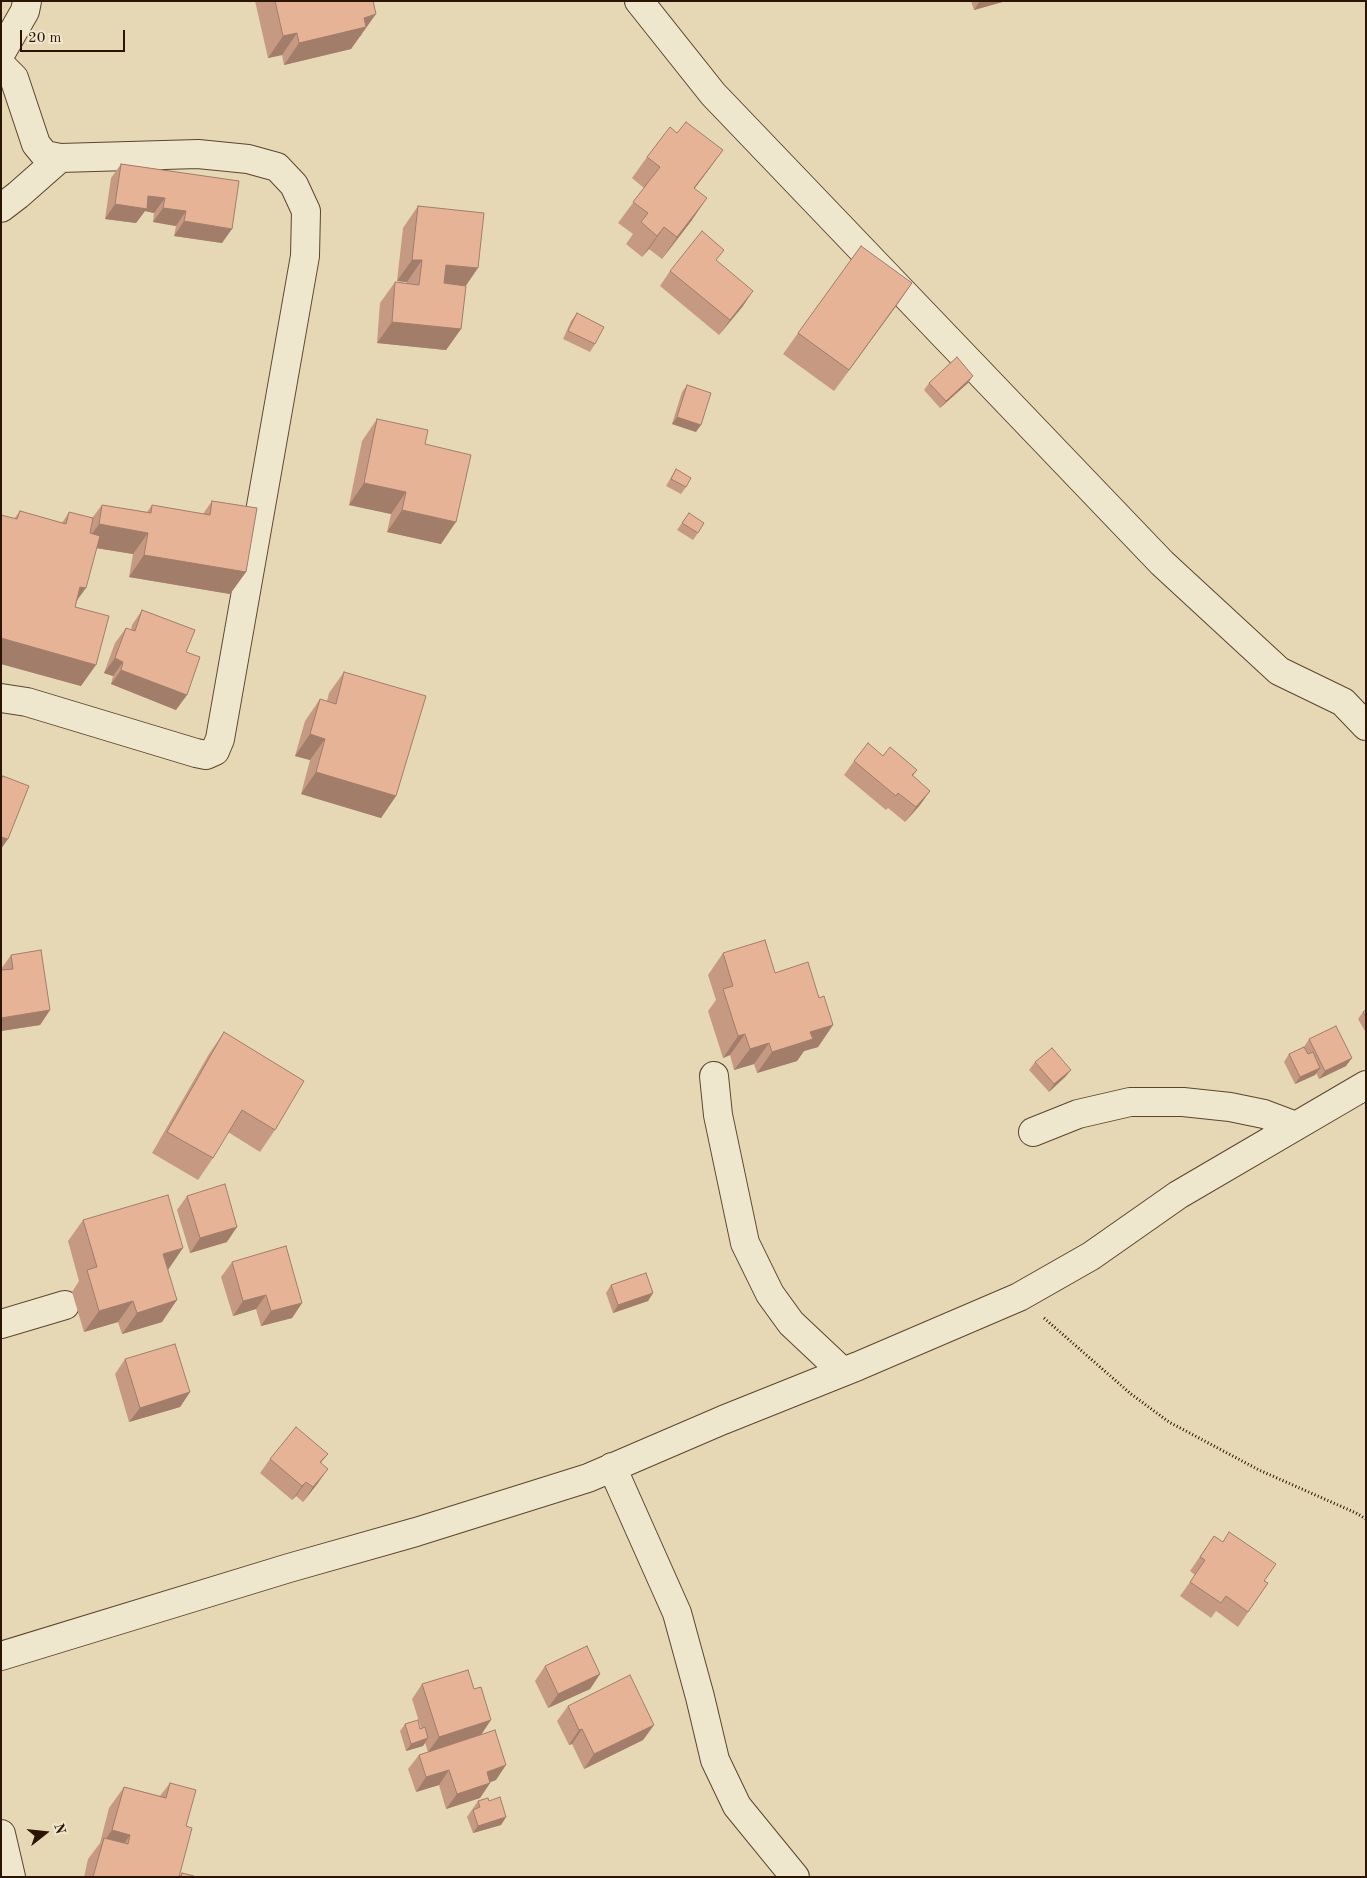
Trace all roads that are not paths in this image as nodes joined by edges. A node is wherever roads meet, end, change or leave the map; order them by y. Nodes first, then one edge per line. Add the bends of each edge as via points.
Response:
1 (28, 1) edge
2 (639, 1) edge
3 (1, 53) edge
4 (1, 65) edge
5 (60, 158) junction
6 (1, 208) edge
7 (1, 698) edge
8 (1366, 726) edge
9 (714, 1076) dead end
10 (1366, 1085) edge
11 (1296, 1126) junction
12 (1033, 1132) dead end
13 (64, 1305) dead end
14 (1, 1324) edge
15 (843, 1372) junction
16 (612, 1467) junction
17 (1, 1656) edge
18 (1, 1834) edge
19 (11, 1877) edge
20 (795, 1877) edge

1 - 3 street
2 - 8 street via 713,94 1162,563 1279,671 1343,702
4 - 5 street via 14,78 36,144 46,155
5 - 6 street
5 - 7 street via 198,154 248,159 277,167 294,185 306,211 305,256 224,719 215,751 206,755 196,753 27,702
9 - 15 street via 718,1115 746,1243 770,1294 791,1323
10 - 11 street
11 - 12 street via 1264,1114 1230,1107 1183,1102 1130,1102 1078,1114
11 - 15 street via 1178,1195 1091,1256 1019,1297
13 - 14 street
15 - 16 street
16 - 17 street via 588,1478 416,1532
16 - 20 street via 677,1613 715,1760 737,1806
18 - 19 street

